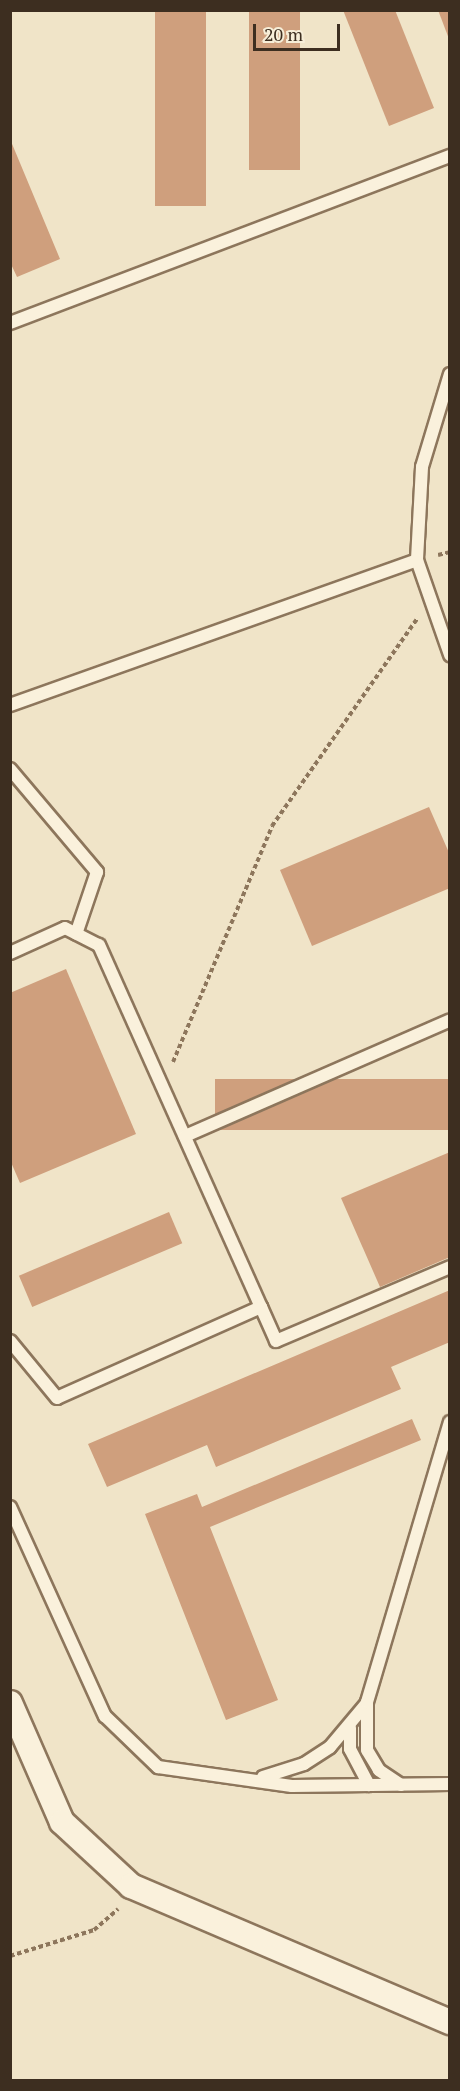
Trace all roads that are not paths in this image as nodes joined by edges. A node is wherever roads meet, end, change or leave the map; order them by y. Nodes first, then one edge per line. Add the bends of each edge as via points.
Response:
1 (450, 156) edge
2 (10, 323) edge
3 (450, 374) edge
4 (417, 560) junction
5 (450, 655) edge
6 (10, 705) edge
7 (10, 769) edge
8 (76, 934) junction
9 (10, 953) edge
10 (448, 1025) edge
11 (184, 1136) junction
12 (450, 1268) edge
13 (261, 1307) junction
14 (10, 1341) edge
15 (450, 1422) edge
16 (10, 1507) edge
17 (367, 1702) junction
18 (10, 1703) edge
19 (350, 1728) junction
20 (252, 1779) junction
21 (450, 1784) edge
22 (369, 1785) junction
23 (401, 1785) junction
24 (450, 2022) edge

1 - 2 lane
3 - 4 lane via 422,467
4 - 5 lane
4 - 6 lane
7 - 8 lane via 97,872
8 - 9 lane via 65,928
8 - 11 lane via 99,945
10 - 11 lane
11 - 13 lane
12 - 13 lane via 276,1341
13 - 14 lane via 57,1398
15 - 17 lane
16 - 20 lane via 105,1716 158,1767
17 - 19 lane
17 - 23 lane via 367,1750 379,1770
18 - 24 street via 62,1822 141,1890
19 - 20 lane via 304,1764
19 - 22 lane via 350,1749
20 - 22 lane via 292,1786
21 - 23 lane
22 - 23 lane

